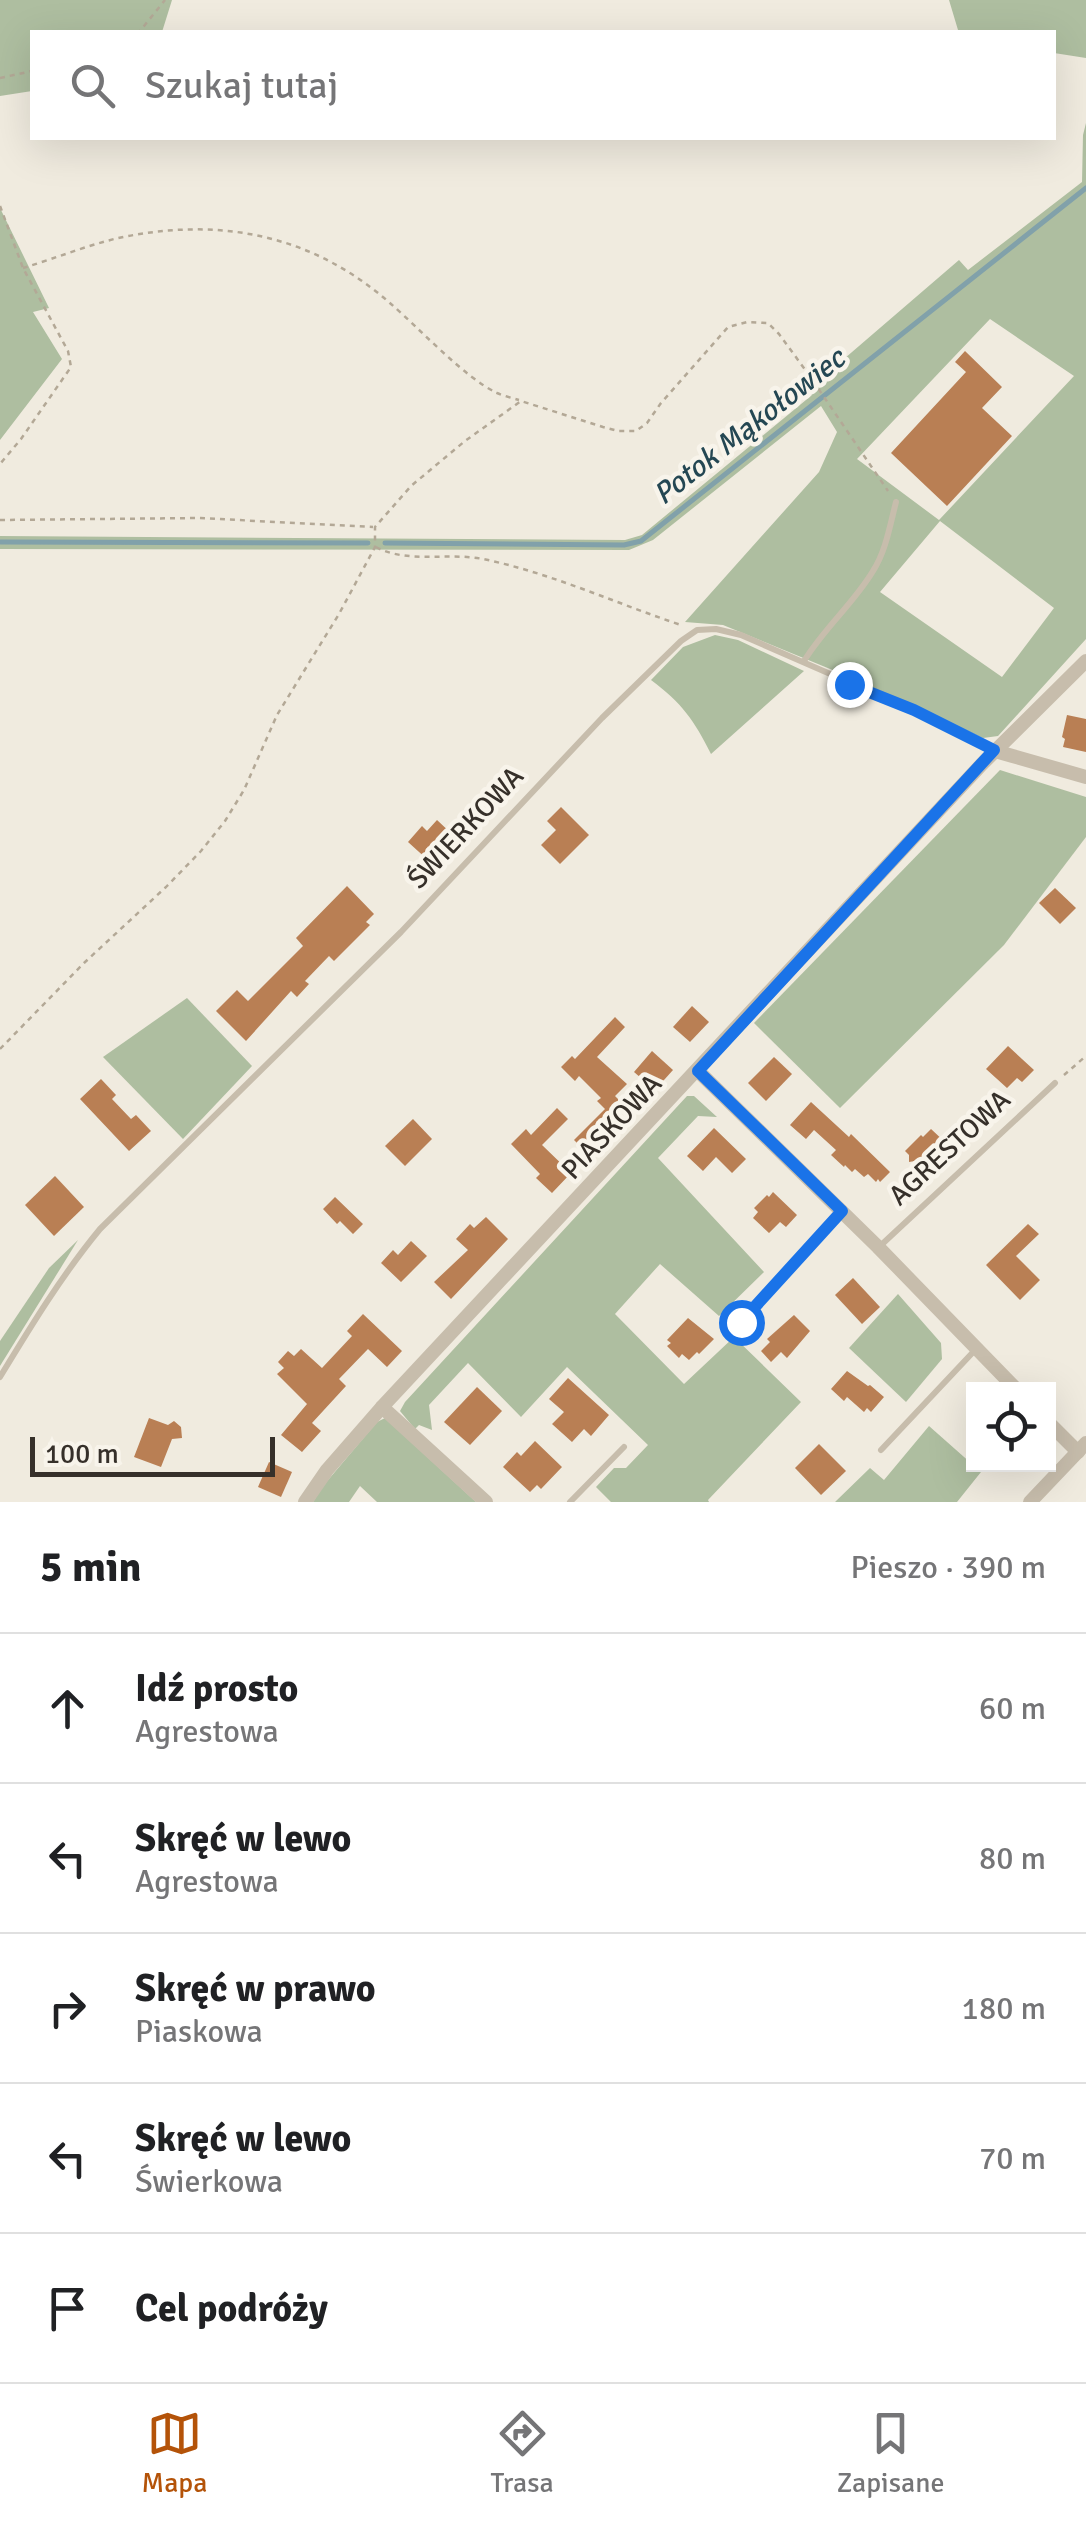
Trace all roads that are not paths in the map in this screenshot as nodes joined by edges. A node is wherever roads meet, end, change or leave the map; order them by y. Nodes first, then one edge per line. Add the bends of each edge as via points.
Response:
1 (896, 502) road end
2 (804, 661) junction
3 (1086, 661) edge
4 (994, 750) junction
5 (1086, 777) edge
6 (698, 1071) junction
7 (1055, 1083) road end
8 (842, 1211) junction
9 (878, 1248) junction
10 (741, 1322) dead end
11 (976, 1348) junction
12 (0, 1377) edge
13 (1009, 1382) edge
14 (382, 1407) junction
15 (1056, 1428) edge
16 (624, 1447) dead end
17 (1082, 1448) edge
18 (881, 1450) dead end
19 (304, 1502) edge
20 (486, 1502) edge
21 (570, 1502) edge
22 (1030, 1502) edge

1 - 2 lane via 876,568
2 - 4 lane
2 - 12 lane, ŚWIERKOWA via 716,629 697,630 681,641 401,932 100,1229
3 - 4 street, PIASKOWA
4 - 5 street
4 - 6 street, PIASKOWA
6 - 8 street
6 - 14 street, PIASKOWA
7 - 9 lane, AGRESTOWA
8 - 9 street
8 - 10 lane
9 - 11 street
11 - 13 street
11 - 18 lane
14 - 19 street, PIASKOWA
14 - 20 street
15 - 17 street
16 - 21 lane
17 - 22 street

